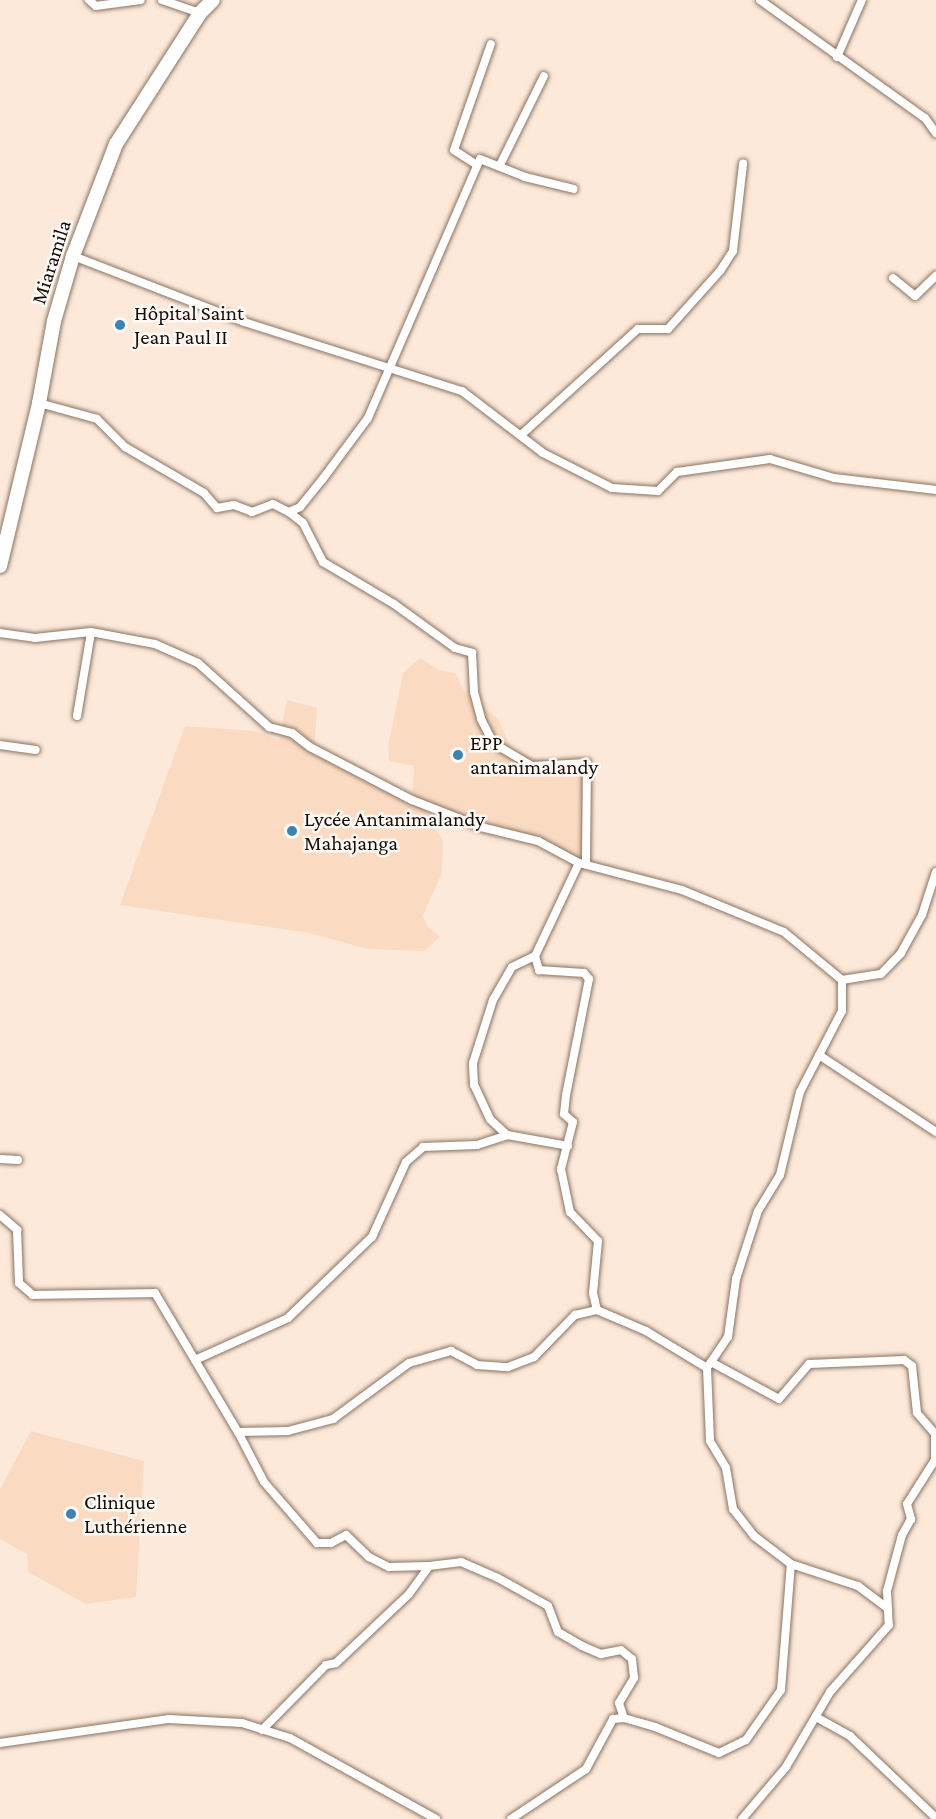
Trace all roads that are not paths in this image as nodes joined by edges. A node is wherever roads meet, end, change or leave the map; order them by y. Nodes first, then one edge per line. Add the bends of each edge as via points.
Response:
1 (89, 0) edge
2 (141, 0) edge
3 (162, 0) edge
4 (213, 0) edge
5 (760, 0) edge
6 (862, 0) edge
7 (200, 13) junction
8 (491, 44) dead end
9 (837, 57) junction
10 (544, 76) dead end
11 (936, 133) edge
12 (743, 164) dead end
13 (477, 165) junction
14 (500, 165) junction
15 (574, 189) dead end
16 (73, 256) junction
17 (936, 276) edge
18 (893, 278) dead end
19 (389, 369) junction
20 (39, 403) junction
21 (521, 435) junction
22 (936, 490) edge
23 (289, 513) junction
24 (0, 566) edge
25 (91, 632) junction
26 (0, 633) edge
27 (77, 716) dead end
28 (0, 746) edge
29 (36, 750) dead end
30 (582, 863) junction
31 (936, 872) edge
32 (535, 956) junction
33 (842, 980) junction
34 (819, 1055) junction
35 (936, 1132) edge
36 (507, 1135) junction
37 (568, 1146) junction
38 (0, 1160) edge
39 (18, 1160) dead end
40 (0, 1215) edge
41 (597, 1310) junction
42 (195, 1360) junction
43 (709, 1365) junction
44 (238, 1432) junction
45 (791, 1564) junction
46 (429, 1566) junction
47 (887, 1608) junction
48 (624, 1718) junction
49 (816, 1718) junction
50 (262, 1730) junction
51 (0, 1743) edge
52 (936, 1818) edge
53 (436, 1819) edge
54 (511, 1819) edge
55 (742, 1819) edge

1 - 2 street via 96,6
3 - 7 street
4 - 7 main road, Miaramila
5 - 9 street
6 - 9 street
7 - 16 main road, Miaramila via 116,144
8 - 13 street via 454,150
9 - 11 street via 925,118
10 - 14 street
12 - 21 street via 733,252 720,271 668,329 638,329
13 - 14 street via 480,159
13 - 19 street
14 - 15 street via 525,177
16 - 19 street via 244,322
16 - 20 main road, Miaramila via 54,321
17 - 18 street via 915,296
19 - 21 street via 462,391
19 - 23 street via 368,418 350,444 300,507
20 - 23 street via 96,419 125,447 204,493 217,508 234,505 252,512 273,504
20 - 24 main road, Miaramila
21 - 22 street via 543,453 612,488 658,491 677,472 770,459 869,485
23 - 30 street via 303,523 323,562 394,604 455,648 472,653 476,701 493,743 532,766 587,763
25 - 26 street via 35,638
25 - 27 street
25 - 30 street via 155,644 198,663 269,727 292,733 310,747 412,800 482,827 538,841
28 - 29 street
30 - 32 street
30 - 33 street via 682,890 784,932
31 - 33 street via 922,915 901,953 881,974
32 - 36 street via 512,967 492,1000 473,1062 474,1085 490,1119
32 - 37 street via 539,970 584,972 589,979 566,1095 564,1114 573,1122
33 - 34 street via 842,1011
34 - 35 street
34 - 43 street via 800,1092 780,1175 758,1211 736,1279 728,1337
36 - 37 street
36 - 42 street via 477,1145 423,1147 406,1162 372,1237 288,1318
37 - 41 street via 561,1169 570,1212 598,1241 593,1293
38 - 39 street
40 - 42 street via 17,1230 19,1283 33,1295 155,1293
41 - 43 street
41 - 44 street via 575,1316 534,1357 508,1367 477,1365 451,1351 409,1363 333,1419 288,1431
42 - 44 street
43 - 45 street via 710,1441 726,1468 733,1509 754,1536
43 - 47 street via 779,1399 808,1364 903,1360 912,1366 917,1413 935,1434 935,1460 907,1504 911,1520 902,1535 887,1591
44 - 46 street via 264,1482 316,1543 331,1543 346,1535 369,1557 388,1567
45 - 47 street via 858,1586
45 - 48 street via 781,1690 746,1740 719,1753
46 - 48 street via 460,1563 498,1578 548,1606 558,1632 601,1654 621,1650 632,1659 634,1678 619,1703
46 - 50 street via 409,1594 336,1663 326,1665
47 - 49 street via 890,1625 830,1692
48 - 54 street via 613,1719 586,1769
49 - 52 street via 850,1736
49 - 55 street via 786,1767
50 - 51 street via 242,1723 169,1719
50 - 53 street via 290,1738

